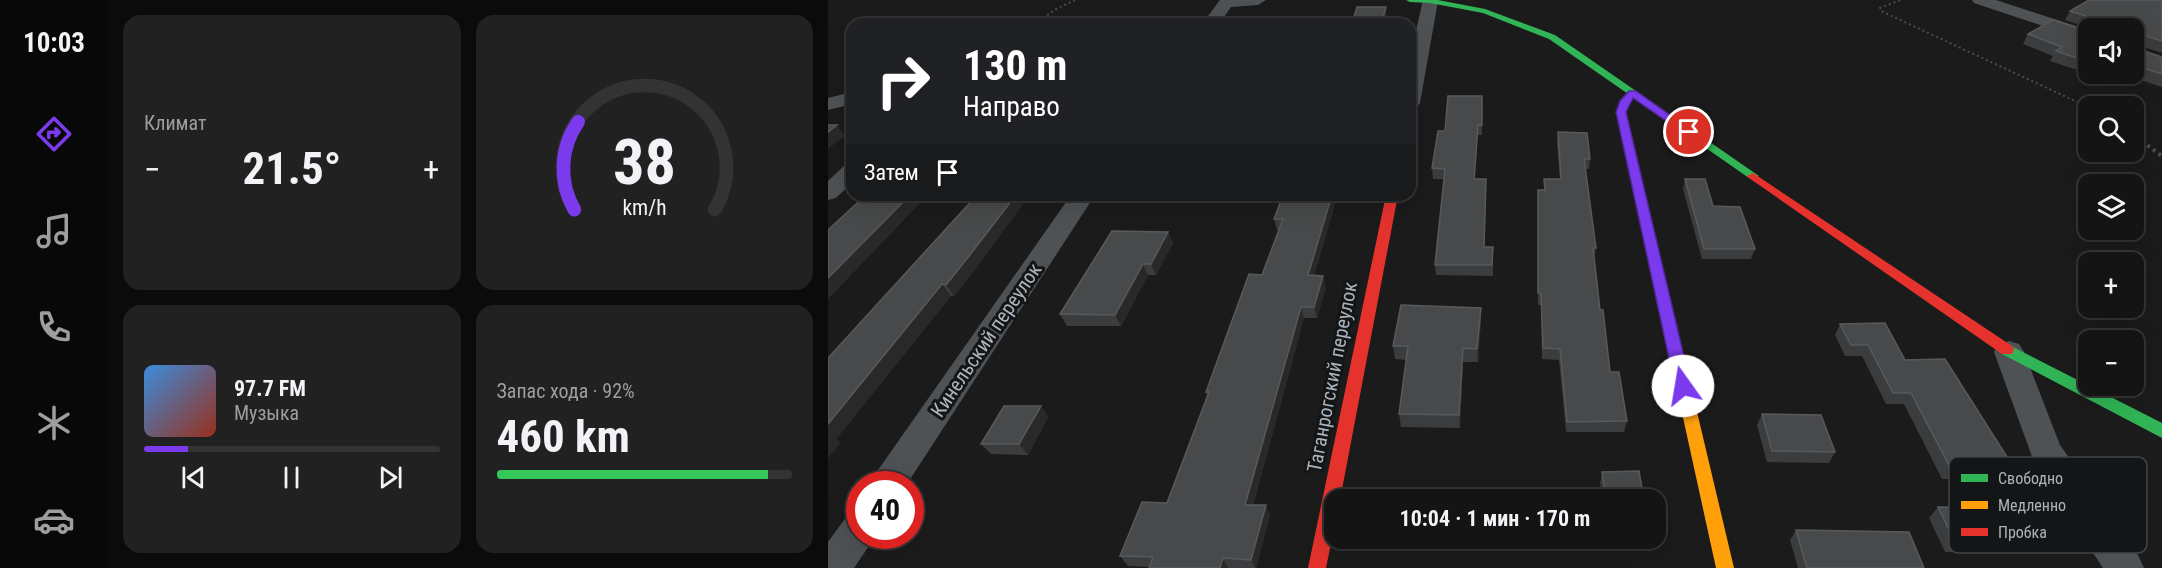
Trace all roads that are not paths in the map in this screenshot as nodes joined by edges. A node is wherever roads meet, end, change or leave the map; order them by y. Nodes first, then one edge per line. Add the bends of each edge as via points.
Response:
1 (1258, 0) edge
2 (1410, 0) edge
3 (1980, 0) edge
4 (1430, 1) edge
5 (1215, 18) edge
6 (2078, 33) edge
7 (1416, 72) edge
8 (1632, 93) junction
9 (846, 100) edge
10 (828, 104) edge
11 (846, 176) edge
12 (828, 193) edge
13 (1079, 201) edge
14 (1391, 201) edge
15 (2009, 352) junction
16 (2162, 431) edge
17 (2049, 457) edge
18 (897, 471) edge
19 (846, 548) edge
20 (2115, 553) edge
21 (832, 568) edge
22 (1317, 568) edge
23 (1725, 568) edge
24 (2125, 568) edge

1 - 5 street via 1226,3
2 - 4 street
3 - 6 street
4 - 7 street
4 - 8 street via 1485,11 1552,38
8 - 15 street
8 - 23 street via 1621,112
9 - 10 street
11 - 12 street
13 - 18 street, Кинельский переулок
14 - 22 street, Таганрогский переулок
15 - 16 street
15 - 17 street
19 - 21 street
20 - 24 street

